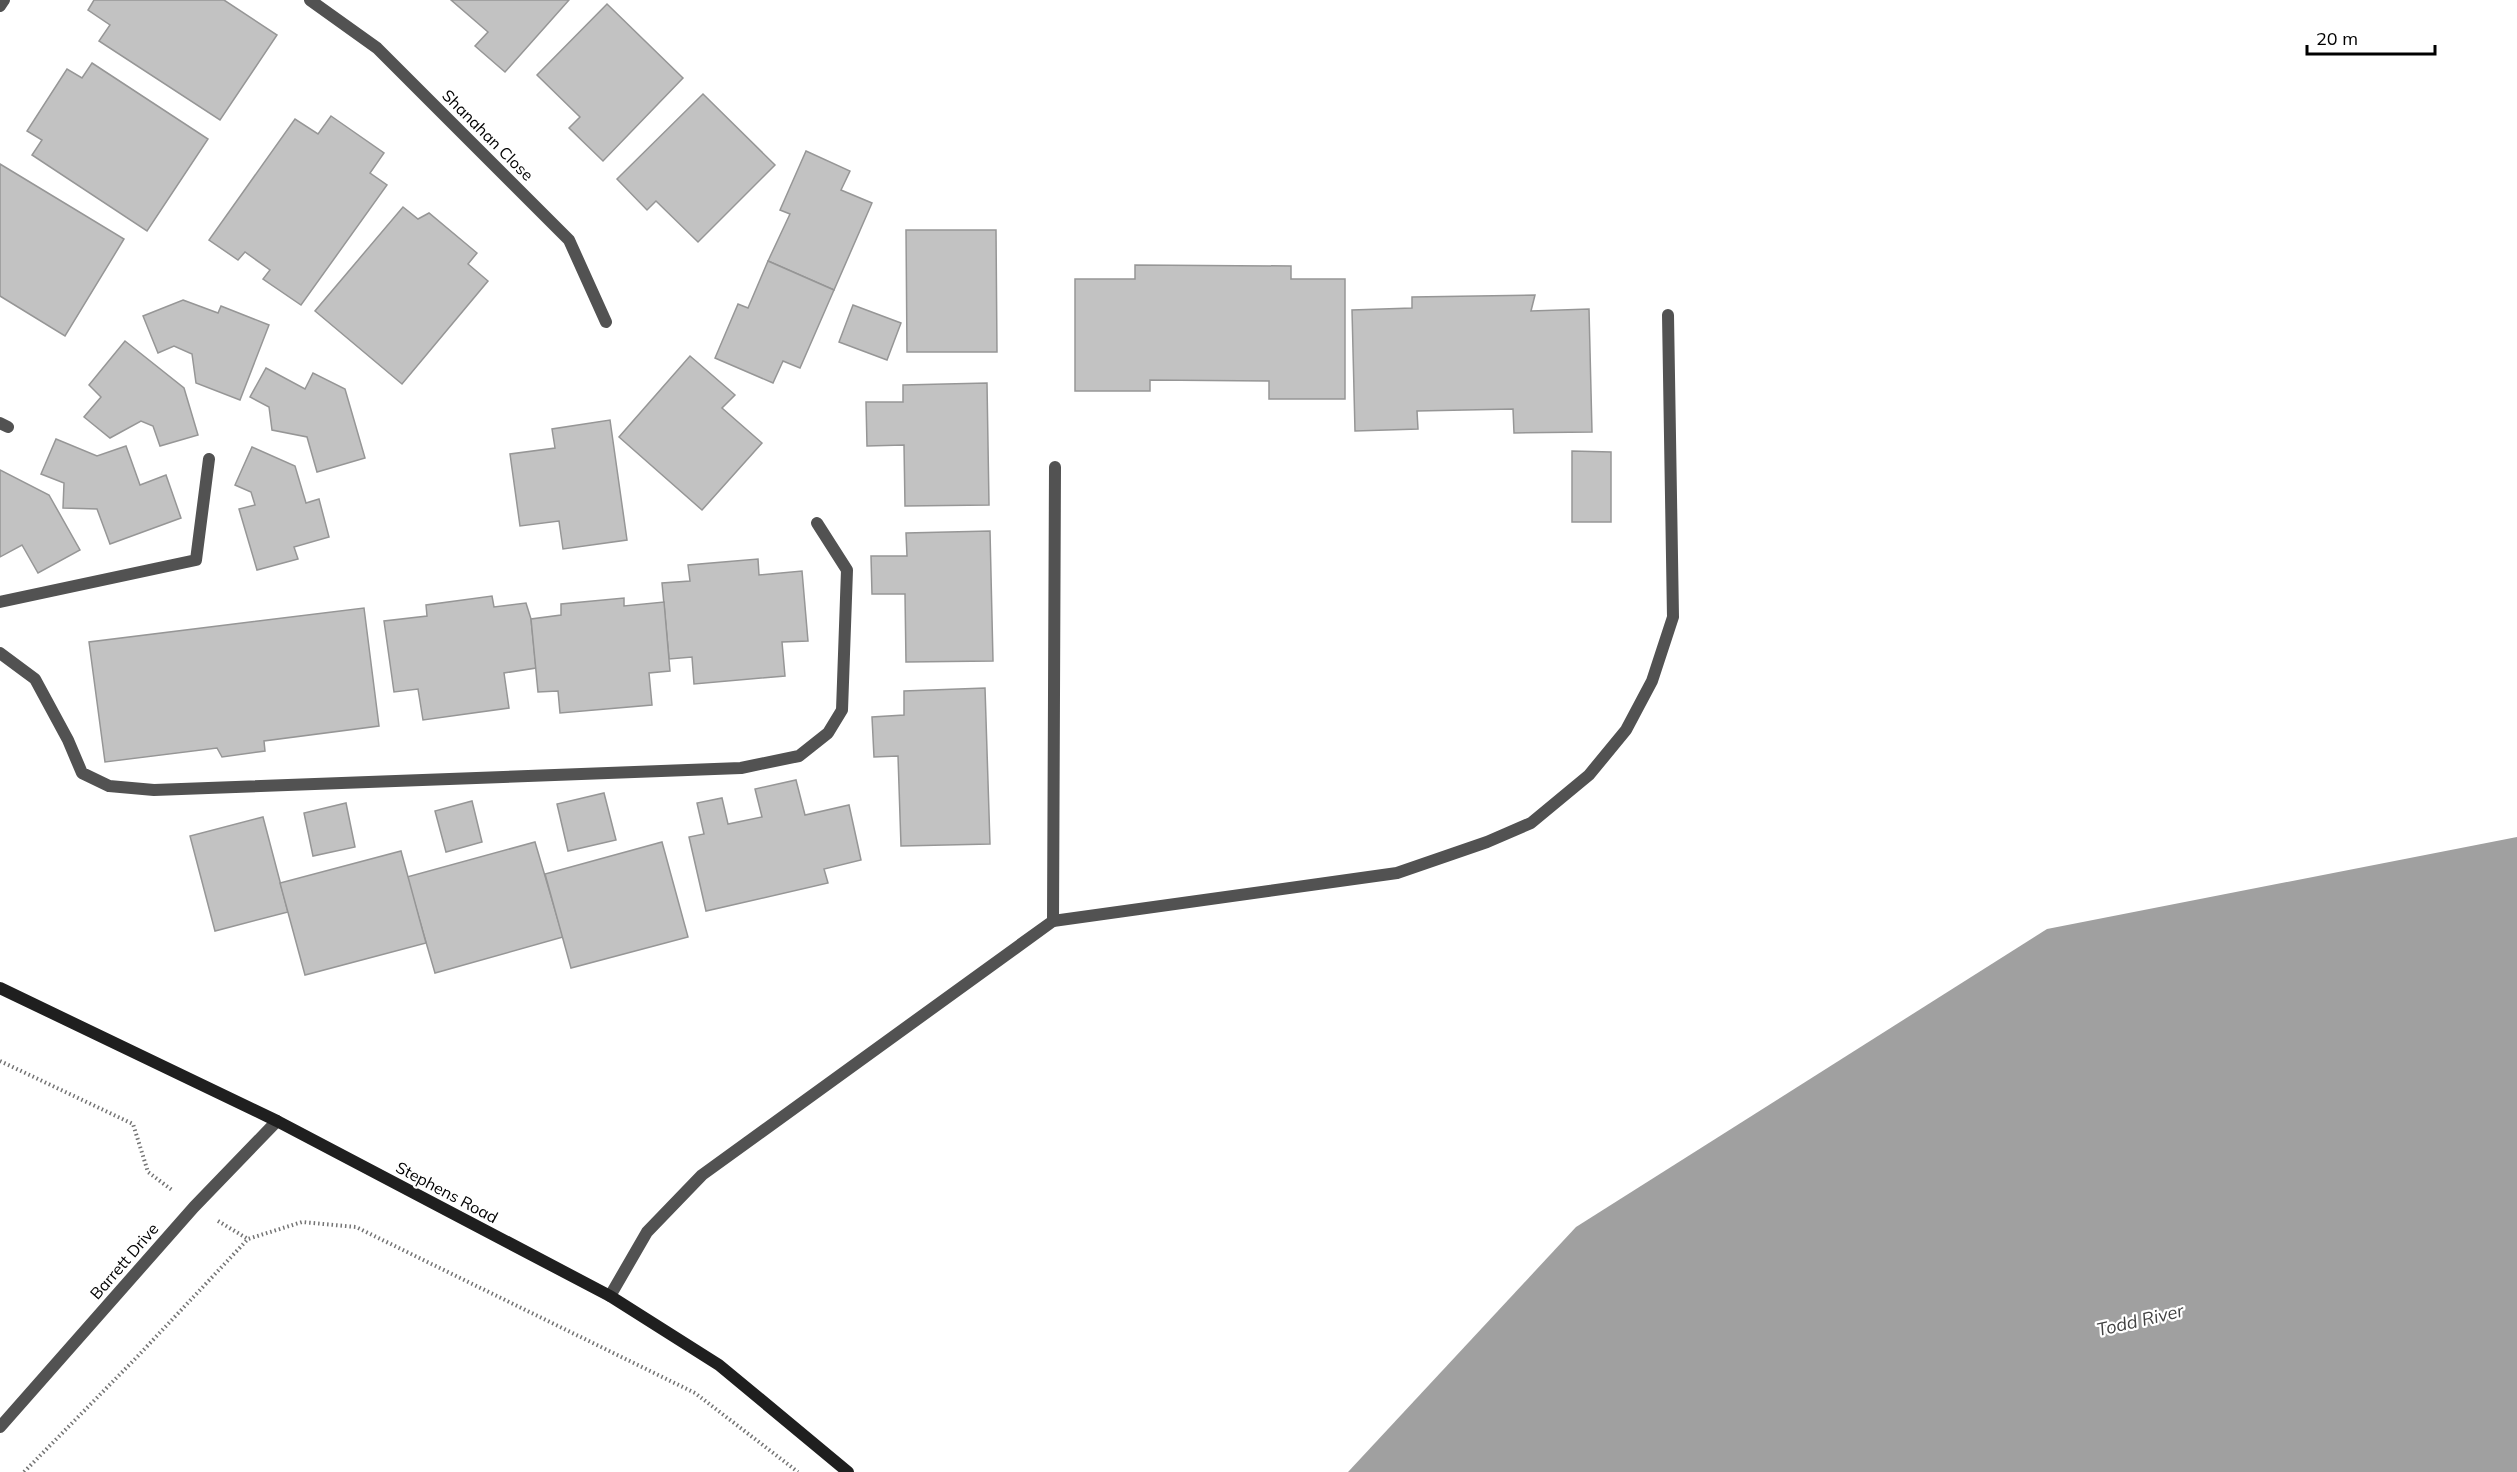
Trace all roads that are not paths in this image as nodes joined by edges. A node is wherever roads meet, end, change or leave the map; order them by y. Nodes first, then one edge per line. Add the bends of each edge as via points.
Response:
1 (4, 0) edge
2 (310, 0) edge
3 (0, 6) edge
4 (1668, 315) dead end
5 (606, 322) dead end
6 (209, 459) dead end
7 (1055, 467) dead end
8 (817, 523) dead end
9 (0, 602) edge
10 (3, 656) edge
11 (1053, 921) junction
12 (0, 988) edge
13 (277, 1121) junction
14 (610, 1296) junction
15 (0, 1427) edge
16 (848, 1472) edge

1 - 3 street
2 - 5 street, Shanahan Close via 377,48 569,240
4 - 11 street via 1673,617 1647,691 1626,730 1588,775 1531,823 1487,843 1397,873
6 - 9 street via 196,560
7 - 11 street
8 - 10 street via 846,570 842,710 828,733 799,756 741,768 166,789 109,786 82,773 34,679
11 - 14 street via 702,1175 647,1232
12 - 13 street, Stephens Road
13 - 14 street, Stephens Road
13 - 15 street, Barrett Drive via 194,1207
14 - 16 street, Stephens Road via 719,1365

